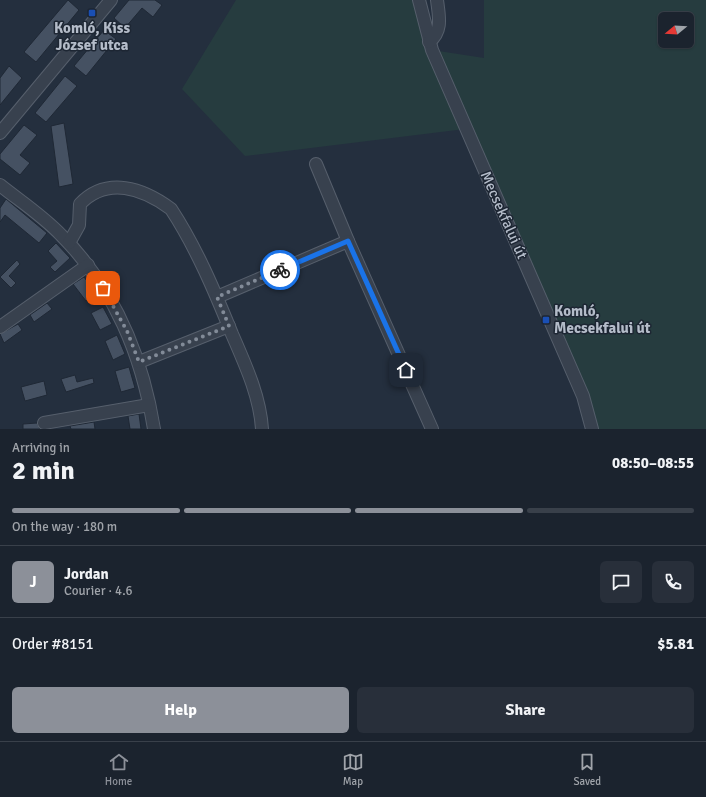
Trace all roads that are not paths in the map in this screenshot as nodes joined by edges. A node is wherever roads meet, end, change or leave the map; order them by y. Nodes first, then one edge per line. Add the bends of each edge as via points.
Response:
1 (111, 0) edge
2 (419, 0) edge
3 (437, 0) edge
4 (429, 42) junction
5 (0, 133) edge
6 (316, 164) dead end
7 (0, 185) edge
8 (348, 241) junction
9 (69, 243) junction
10 (88, 265) junction
11 (217, 297) junction
12 (229, 326) junction
13 (0, 327) edge
14 (139, 362) junction
15 (149, 405) junction
16 (44, 423) dead end
17 (154, 429) edge
18 (262, 429) edge
19 (432, 429) edge
20 (592, 429) edge

1 - 5 street
2 - 4 street, Mecsekfalui út
3 - 4 street via 440,20 438,30
4 - 20 street, Mecsekfalui út via 583,396
6 - 8 street
7 - 9 street
8 - 11 street
8 - 19 street
9 - 10 street
9 - 11 street via 79,225 80,204 89,194 114,187 132,189 158,199 170,209
10 - 13 street
10 - 14 street via 117,309
11 - 12 street
12 - 14 street
12 - 18 street via 248,372 262,416
14 - 15 street
15 - 16 street
15 - 17 street

